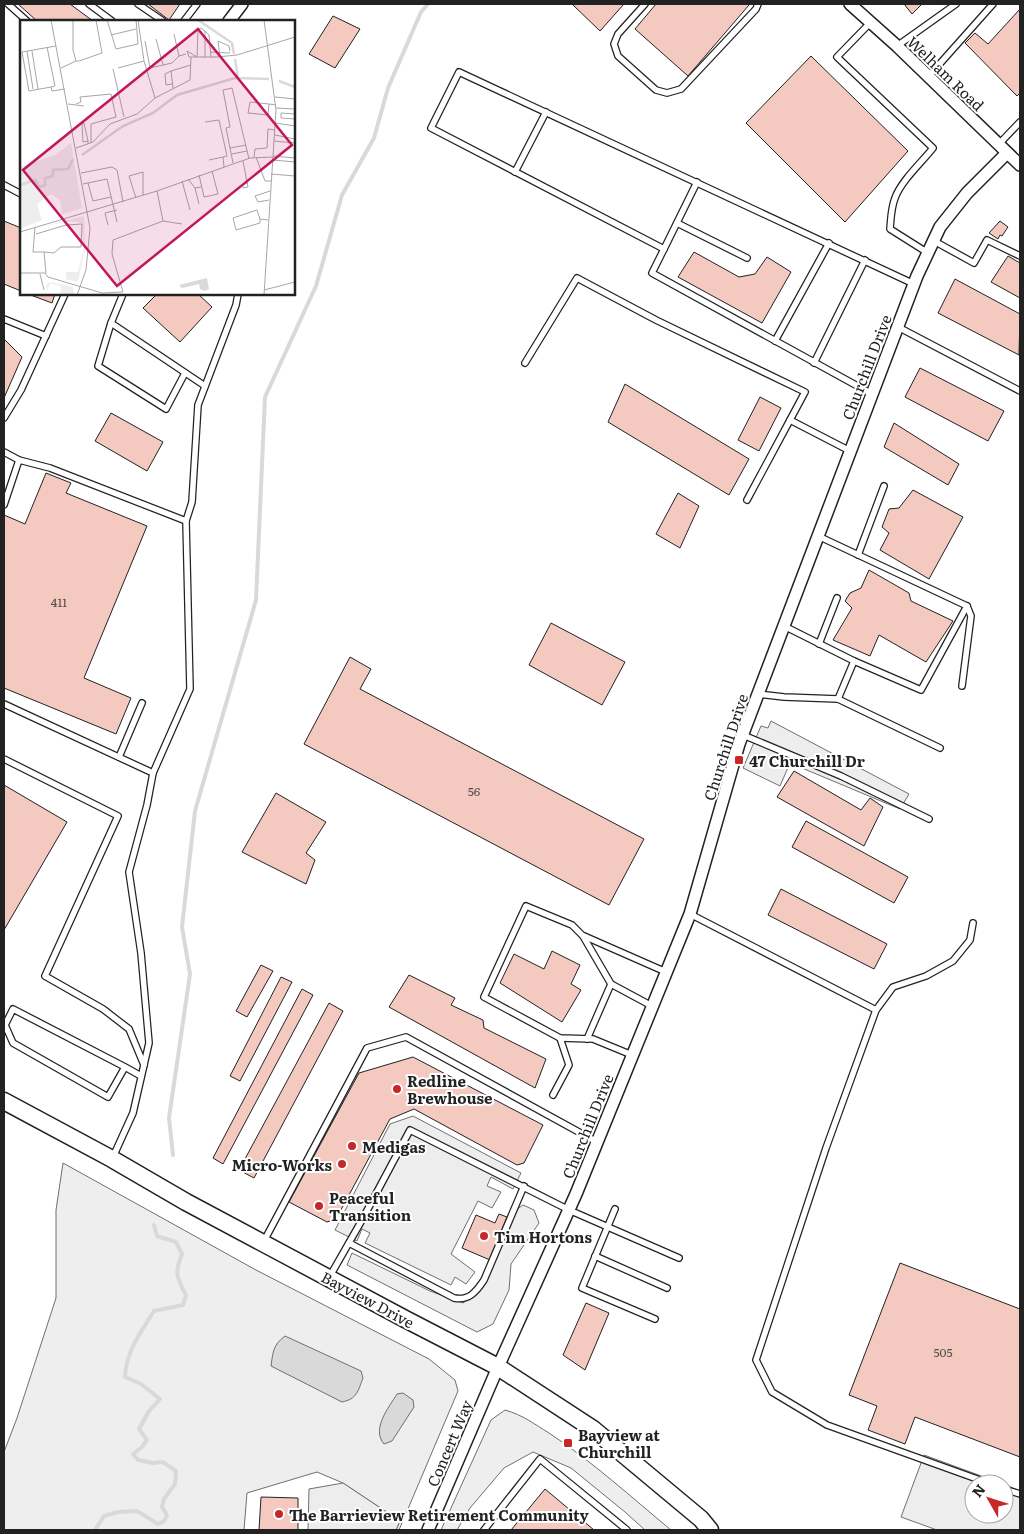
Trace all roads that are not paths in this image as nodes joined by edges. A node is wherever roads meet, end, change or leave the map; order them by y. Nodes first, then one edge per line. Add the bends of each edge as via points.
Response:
1 (8, 4) edge
2 (89, 4) edge
3 (138, 4) edge
4 (197, 4) edge
5 (242, 4) edge
6 (645, 4) edge
7 (758, 4) edge
8 (850, 4) edge
9 (956, 4) edge
10 (993, 4) edge
11 (26, 20) edge
12 (111, 20) edge
13 (162, 20) edge
14 (185, 20) edge
15 (230, 20) edge
16 (871, 22) junction
17 (897, 46) junction
18 (928, 77) junction
19 (546, 112) junction
20 (1020, 122) edge
21 (998, 145) junction
22 (1007, 153) junction
23 (1020, 166) edge
24 (515, 172) junction
25 (698, 182) junction
26 (4, 185) edge
27 (20, 193) edge
28 (677, 223) junction
29 (934, 241) junction
30 (829, 243) junction
31 (664, 249) junction
32 (928, 253) junction
33 (1020, 256) edge
34 (747, 258) dead end
35 (864, 260) junction
36 (914, 284) junction
37 (65, 295) edge
38 (123, 295) edge
39 (238, 295) edge
40 (4, 319) edge
41 (111, 323) junction
42 (898, 326) junction
43 (46, 336) junction
44 (775, 341) junction
45 (814, 363) junction
46 (525, 364) dead end
47 (185, 373) junction
48 (205, 386) junction
49 (1020, 391) edge
50 (872, 394) junction
51 (4, 418) edge
52 (790, 420) junction
53 (850, 451) junction
54 (4, 452) edge
55 (19, 460) junction
56 (884, 486) dead end
57 (747, 500) dead end
58 (4, 505) edge
59 (186, 521) junction
60 (818, 536) junction
61 (858, 555) junction
62 (837, 598) dead end
63 (967, 606) junction
64 (784, 626) junction
65 (820, 644) junction
66 (854, 662) junction
67 (962, 686) dead end
68 (758, 694) junction
69 (838, 699) junction
70 (142, 703) dead end
71 (4, 704) edge
72 (742, 735) junction
73 (940, 748) dead end
74 (119, 757) junction
75 (4, 759) edge
76 (153, 772) junction
77 (929, 819) dead end
78 (690, 914) junction
79 (973, 923) dead end
80 (583, 936) junction
81 (666, 972) junction
82 (611, 984) junction
83 (652, 1006) junction
84 (876, 1010) junction
85 (560, 1038) junction
86 (587, 1039) junction
87 (632, 1055) junction
88 (144, 1065) junction
89 (125, 1067) junction
90 (141, 1076) junction
91 (553, 1095) dead end
92 (4, 1101) edge
93 (597, 1142) junction
94 (112, 1159) junction
95 (524, 1186) junction
96 (615, 1209) dead end
97 (569, 1210) junction
98 (608, 1226) junction
99 (263, 1242) junction
100 (349, 1243) junction
101 (595, 1256) junction
102 (679, 1258) dead end
103 (329, 1278) junction
104 (667, 1288) dead end
105 (655, 1319) dead end
106 (498, 1366) junction
107 (964, 1474) edge
108 (428, 1530) edge
109 (484, 1530) edge
110 (627, 1530) edge
111 (710, 1530) edge

1 - 11 lane
2 - 12 lane
3 - 13 lane
4 - 14 lane
5 - 15 street
6 - 7 lane via 618,34 614,44 618,56 656,90 667,93 681,89
8 - 16 street, Welham Road
9 - 17 lane
10 - 18 lane
16 - 17 street, Welham Road
16 - 32 lane via 837,57 933,148 895,196 890,229
17 - 18 street, Welham Road
18 - 21 street, Welham Road
19 - 24 lane
19 - 24 lane via 460,72 431,128
19 - 25 lane
20 - 21 lane
21 - 22 street, Welham Road
22 - 23 street, Welham Road
22 - 29 street, Churchill Drive via 967,193 940,227
24 - 31 lane
25 - 28 lane
25 - 30 lane
26 - 27 lane
28 - 31 lane
28 - 34 lane
29 - 32 street, Churchill Drive
29 - 33 lane via 974,263 987,240
30 - 35 lane
30 - 44 lane
31 - 44 lane via 652,273
32 - 36 street, Churchill Drive
35 - 36 lane
35 - 45 lane
36 - 42 street, Churchill Drive
37 - 43 lane
38 - 41 lane
39 - 48 lane
40 - 43 lane
41 - 47 lane
41 - 47 lane via 98,366 166,409
42 - 49 lane
42 - 50 street, Churchill Drive
43 - 51 lane
44 - 45 lane
45 - 50 lane
46 - 52 lane via 577,278 805,392
47 - 48 lane
48 - 59 lane via 198,405 192,502
50 - 53 street, Churchill Drive
52 - 53 lane
52 - 57 lane
53 - 60 street, Churchill Drive
54 - 55 lane
55 - 58 lane
55 - 59 lane via 50,468
56 - 61 lane
59 - 76 lane via 190,689
60 - 61 lane
60 - 64 street, Churchill Drive
61 - 63 lane
62 - 65 lane
63 - 66 lane via 921,690
63 - 67 lane via 971,616
64 - 65 lane
64 - 68 street, Churchill Drive
65 - 66 lane
66 - 69 lane
68 - 69 lane
68 - 72 street, Churchill Drive
69 - 73 lane
70 - 74 lane
71 - 74 lane
72 - 77 lane via 841,776
72 - 78 street, Churchill Drive
74 - 76 lane
75 - 88 lane via 118,816 45,976 104,1009 129,1029
76 - 88 lane via 129,872 142,954 149,1043
78 - 81 street, Churchill Drive
78 - 84 lane
79 - 84 lane via 970,940 953,961 926,976 893,987
80 - 81 lane
80 - 82 lane
80 - 85 lane via 572,926 526,906 484,997
81 - 83 street, Churchill Drive
82 - 83 lane
82 - 86 lane
83 - 87 street, Churchill Drive
84 - 107 lane via 826,1148 756,1360 772,1392 828,1425
85 - 86 lane
85 - 91 lane via 569,1065
86 - 87 lane
87 - 93 street, Churchill Drive
88 - 90 lane
89 - 89 lane via 13,1009 5,1025 13,1043 108,1097
89 - 90 lane
90 - 94 lane via 132,1113
92 - 94 street, Bayview Drive
93 - 97 street, Churchill Drive
93 - 99 lane via 406,1037 367,1048
94 - 99 street, Bayview Drive
95 - 97 lane
95 - 100 lane via 410,1130
95 - 100 lane via 484,1280 476,1292 461,1300
96 - 98 lane
97 - 98 lane
97 - 106 street, Churchill Drive
98 - 101 lane
98 - 102 lane
99 - 103 street, Bayview Drive
100 - 103 lane
101 - 104 lane
101 - 105 lane via 582,1288
103 - 106 street, Bayview Drive
106 - 108 street, Concert Way
106 - 111 street, Bayview Drive via 593,1429
109 - 110 lane via 540,1459

